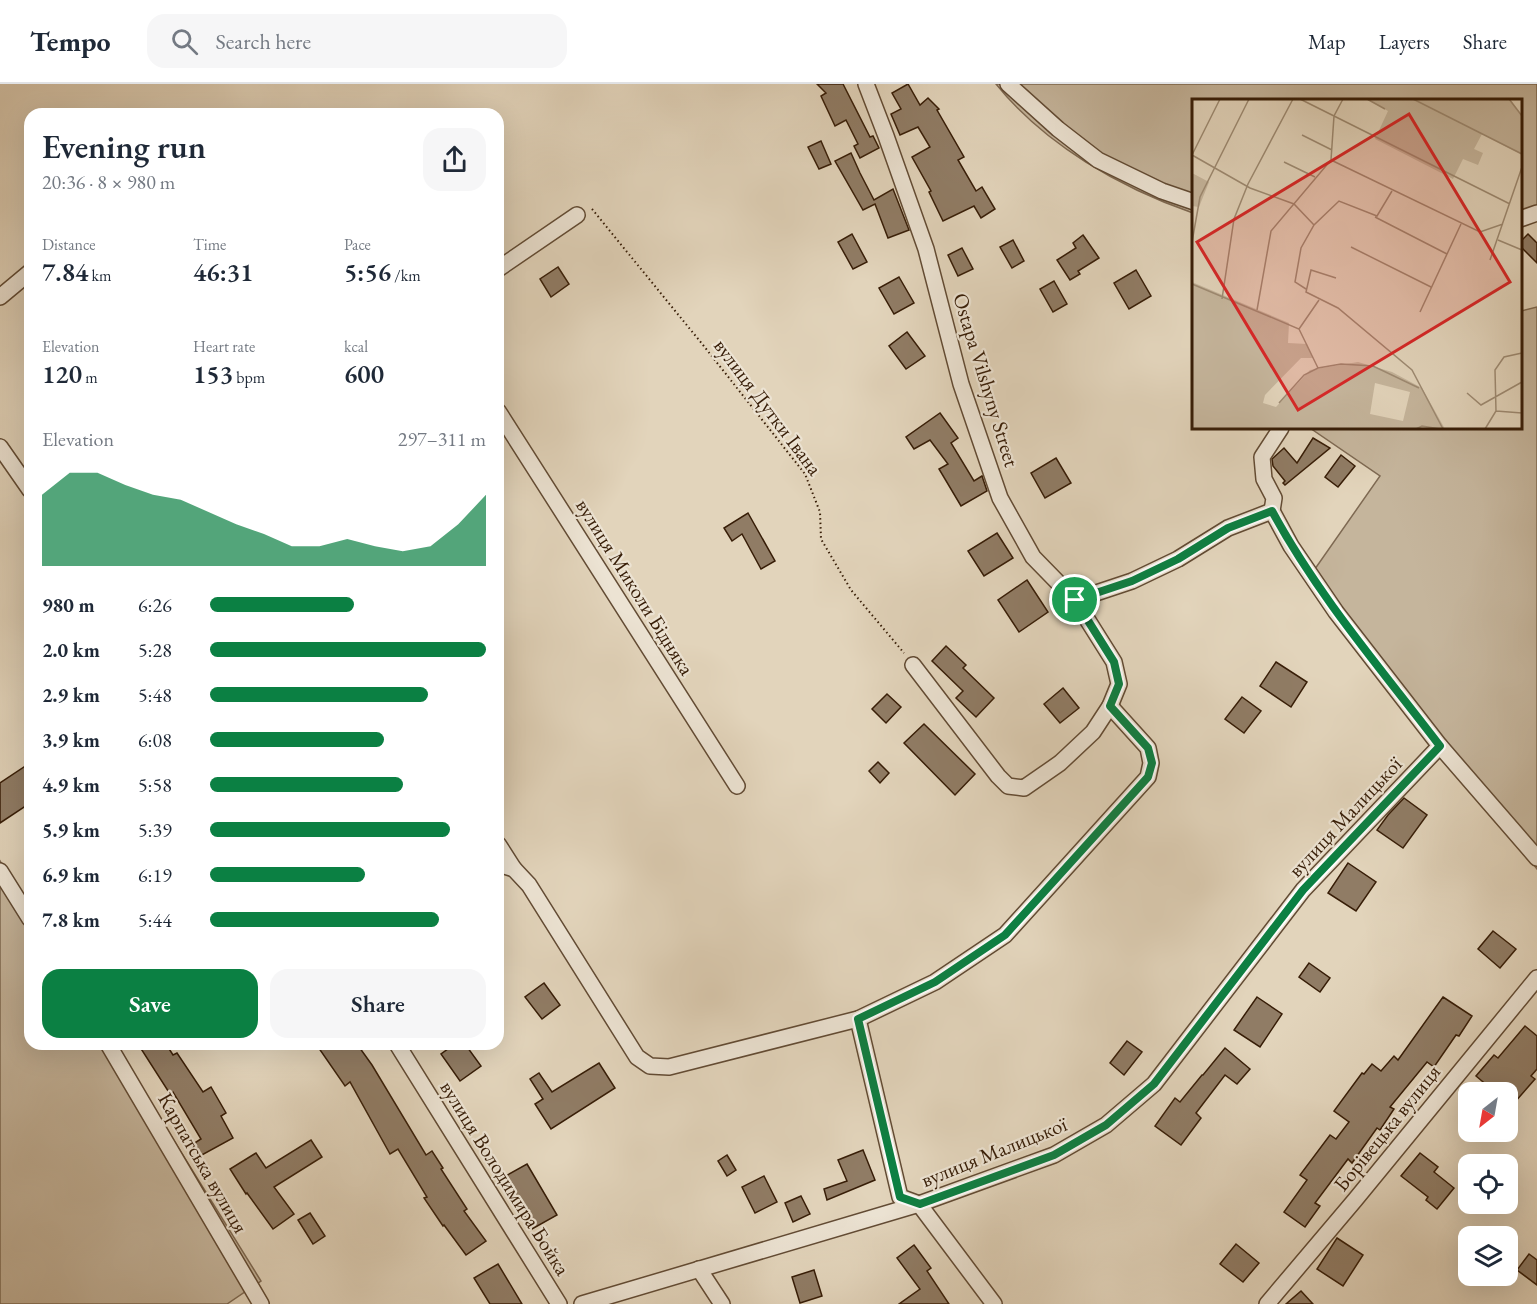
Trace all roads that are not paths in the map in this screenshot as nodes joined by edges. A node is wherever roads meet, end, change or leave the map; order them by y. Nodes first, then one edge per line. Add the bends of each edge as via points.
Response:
1 (866, 84) edge
2 (1008, 84) edge
3 (1192, 201) edge
4 (1537, 213) edge
5 (577, 215) dead end
6 (1522, 219) edge
7 (504, 265) edge
8 (24, 277) edge
9 (0, 297) edge
10 (504, 420) edge
11 (1280, 429) edge
12 (0, 447) edge
13 (24, 481) edge
14 (1272, 511) junction
15 (1075, 600) junction
16 (913, 665) road end
17 (1110, 706) junction
18 (1440, 746) junction
19 (737, 786) dead end
20 (504, 853) edge
21 (1537, 858) edge
22 (504, 866) edge
23 (514, 869) junction
24 (0, 871) edge
25 (24, 909) edge
26 (1537, 978) edge
27 (858, 1019) junction
28 (112, 1050) edge
29 (401, 1050) edge
30 (920, 1204) junction
31 (699, 1269) junction
32 (261, 1304) edge
33 (559, 1304) edge
34 (582, 1304) edge
35 (722, 1304) edge
36 (994, 1304) edge
37 (1267, 1304) edge

1 - 15 street, Ostapa Vilshyny Street via 926,249 961,384 1000,498 1033,557
2 - 3 street via 1098,160
4 - 6 street
5 - 7 street
8 - 9 street
10 - 19 street, вулиця Миколи Бідняка
11 - 14 street via 1262,457 1264,479 1274,498
12 - 13 street
14 - 15 street via 1228,528 1132,581
14 - 18 street via 1336,612
15 - 17 street, Ostapa Vilshyny Street via 1114,662 1119,684
16 - 17 street via 1008,786 1024,788 1060,763 1093,732
17 - 27 street via 1148,748 1152,763 1148,777 1005,935 935,982
18 - 21 street
18 - 30 street, вулиця Малицької via 1303,890 1154,1084 1106,1125 1054,1155
20 - 23 street
22 - 23 street
23 - 27 street via 529,885 637,1057 650,1066 669,1067
24 - 25 street
26 - 37 street, Борівецька вулиця
27 - 30 street via 900,1197
28 - 32 street, Карпатська вулиця
29 - 33 street, вулиця Володимира Бойка
30 - 31 street, вулиця Малицької
30 - 36 street
31 - 34 street, вулиця Малицької
31 - 35 street

